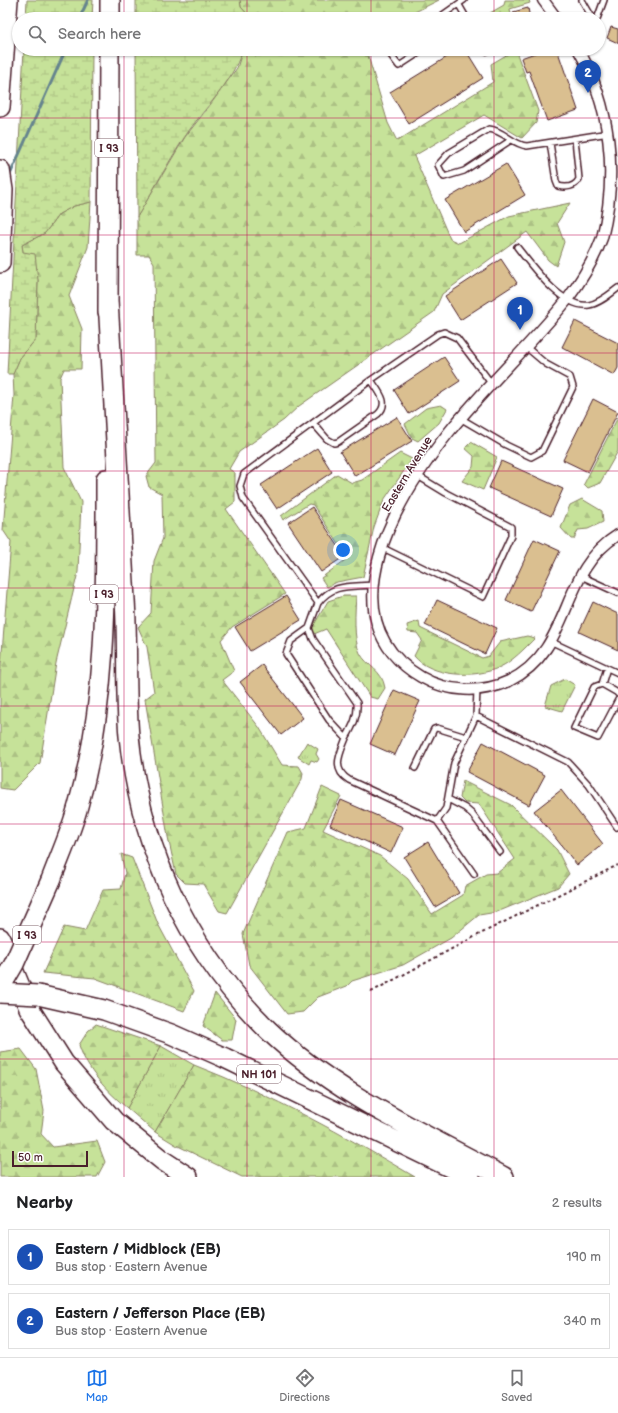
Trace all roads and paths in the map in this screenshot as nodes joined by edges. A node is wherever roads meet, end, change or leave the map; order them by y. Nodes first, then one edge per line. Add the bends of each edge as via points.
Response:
1 (8, 0) edge
2 (110, 0) edge
3 (464, 0) edge
4 (543, 0) edge
5 (582, 0) edge
6 (604, 0) edge
7 (458, 5) junction
8 (110, 12) edge
9 (448, 12) edge
10 (462, 12) edge
11 (552, 12) edge
12 (589, 12) edge
13 (600, 12) edge
14 (109, 56) edge
15 (392, 56) edge
16 (414, 56) edge
17 (581, 56) edge
18 (0, 107) edge
19 (610, 133) junction
20 (575, 139) junction
21 (511, 140) junction
22 (550, 143) junction
23 (0, 170) edge
24 (517, 247) dead end
25 (0, 263) edge
26 (618, 288) edge
27 (567, 299) junction
28 (108, 300) junction
29 (525, 346) junction
30 (372, 380) junction
31 (491, 384) junction
32 (460, 418) junction
33 (313, 423) junction
34 (418, 476) junction
35 (618, 535) edge
36 (381, 547) junction
37 (580, 576) junction
38 (373, 585) junction
39 (618, 593) edge
40 (318, 603) junction
41 (309, 628) junction
42 (552, 642) junction
43 (607, 668) junction
44 (618, 673) edge
45 (602, 684) junction
46 (477, 689) junction
47 (618, 694) edge
48 (618, 700) edge
49 (476, 716) junction
50 (466, 737) junction
51 (346, 738) junction
52 (415, 768) dead end
53 (448, 799) junction
54 (437, 821) junction
55 (617, 827) dead end
56 (500, 852) dead end
57 (618, 865) edge
58 (474, 874) dead end
59 (0, 938) edge
60 (0, 988) edge
61 (0, 992) edge
62 (371, 992) dead end
63 (188, 1177) edge
64 (470, 1177) edge
65 (504, 1177) edge

1 - 18 highway
2 - 8 highway
3 - 7 lane
4 - 11 street
5 - 12 lane
6 - 13 lane
7 - 9 lane
7 - 10 lane
14 - 28 highway, I 93
15 - 16 lane via 399,66
17 - 19 street, Eastern Avenue via 599,92
19 - 20 lane
19 - 27 street, Eastern Avenue via 612,184 603,234 588,267
20 - 22 lane
20 - 22 lane via 579,179 573,185 564,188 558,186 556,181
21 - 21 lane via 495,129 489,129 449,153 438,165 444,177 464,171
21 - 22 lane via 521,146
23 - 25 highway via 3,190
24 - 27 lane via 543,280
26 - 27 lane via 590,305
27 - 29 street, Eastern Avenue
28 - 60 highway, I 93, bridge via 104,612 98,702 89,761 78,807 51,880 14,964
28 - 65 highway via 126,623 129,734 146,828 171,895 220,977 286,1046 324,1075 374,1107
29 - 31 street, Eastern Avenue
29 - 32 lane via 546,364 573,381 573,387 542,450 531,457
30 - 31 lane via 444,332 457,338
30 - 33 lane
30 - 33 lane via 384,403 383,410 378,414 334,443
31 - 32 street, Eastern Avenue
32 - 34 street, Eastern Avenue
33 - 40 lane via 244,474 240,486 243,498
34 - 36 street, Eastern Avenue
34 - 36 lane via 511,527 511,536 483,597
35 - 37 street, Eastern Avenue via 594,555
36 - 38 street, Eastern Avenue
37 - 39 lane
37 - 42 street, Eastern Avenue
38 - 40 lane via 329,590
38 - 46 street, Eastern Avenue via 376,624 395,656 414,673 431,682 454,689
40 - 41 lane
41 - 51 lane via 313,639 357,703 358,711 354,724
41 - 51 lane via 291,642 286,654 329,720
42 - 43 lane
42 - 46 street, Eastern Avenue via 538,659 511,680
43 - 44 lane
43 - 45 lane
45 - 47 lane
45 - 48 lane via 594,687 574,728 598,738
46 - 49 lane
49 - 50 lane
49 - 55 lane via 568,762 589,785
50 - 52 lane via 434,729
50 - 53 lane via 454,763
51 - 54 lane via 338,765 338,771 342,776
53 - 54 lane via 446,808
53 - 56 lane via 472,814
54 - 58 lane
57 - 62 path
59 - 63 highway via 29,1008 64,1062 114,1121 162,1160
61 - 64 highway, NH 101, bridge via 38,995 104,1010 171,1034

